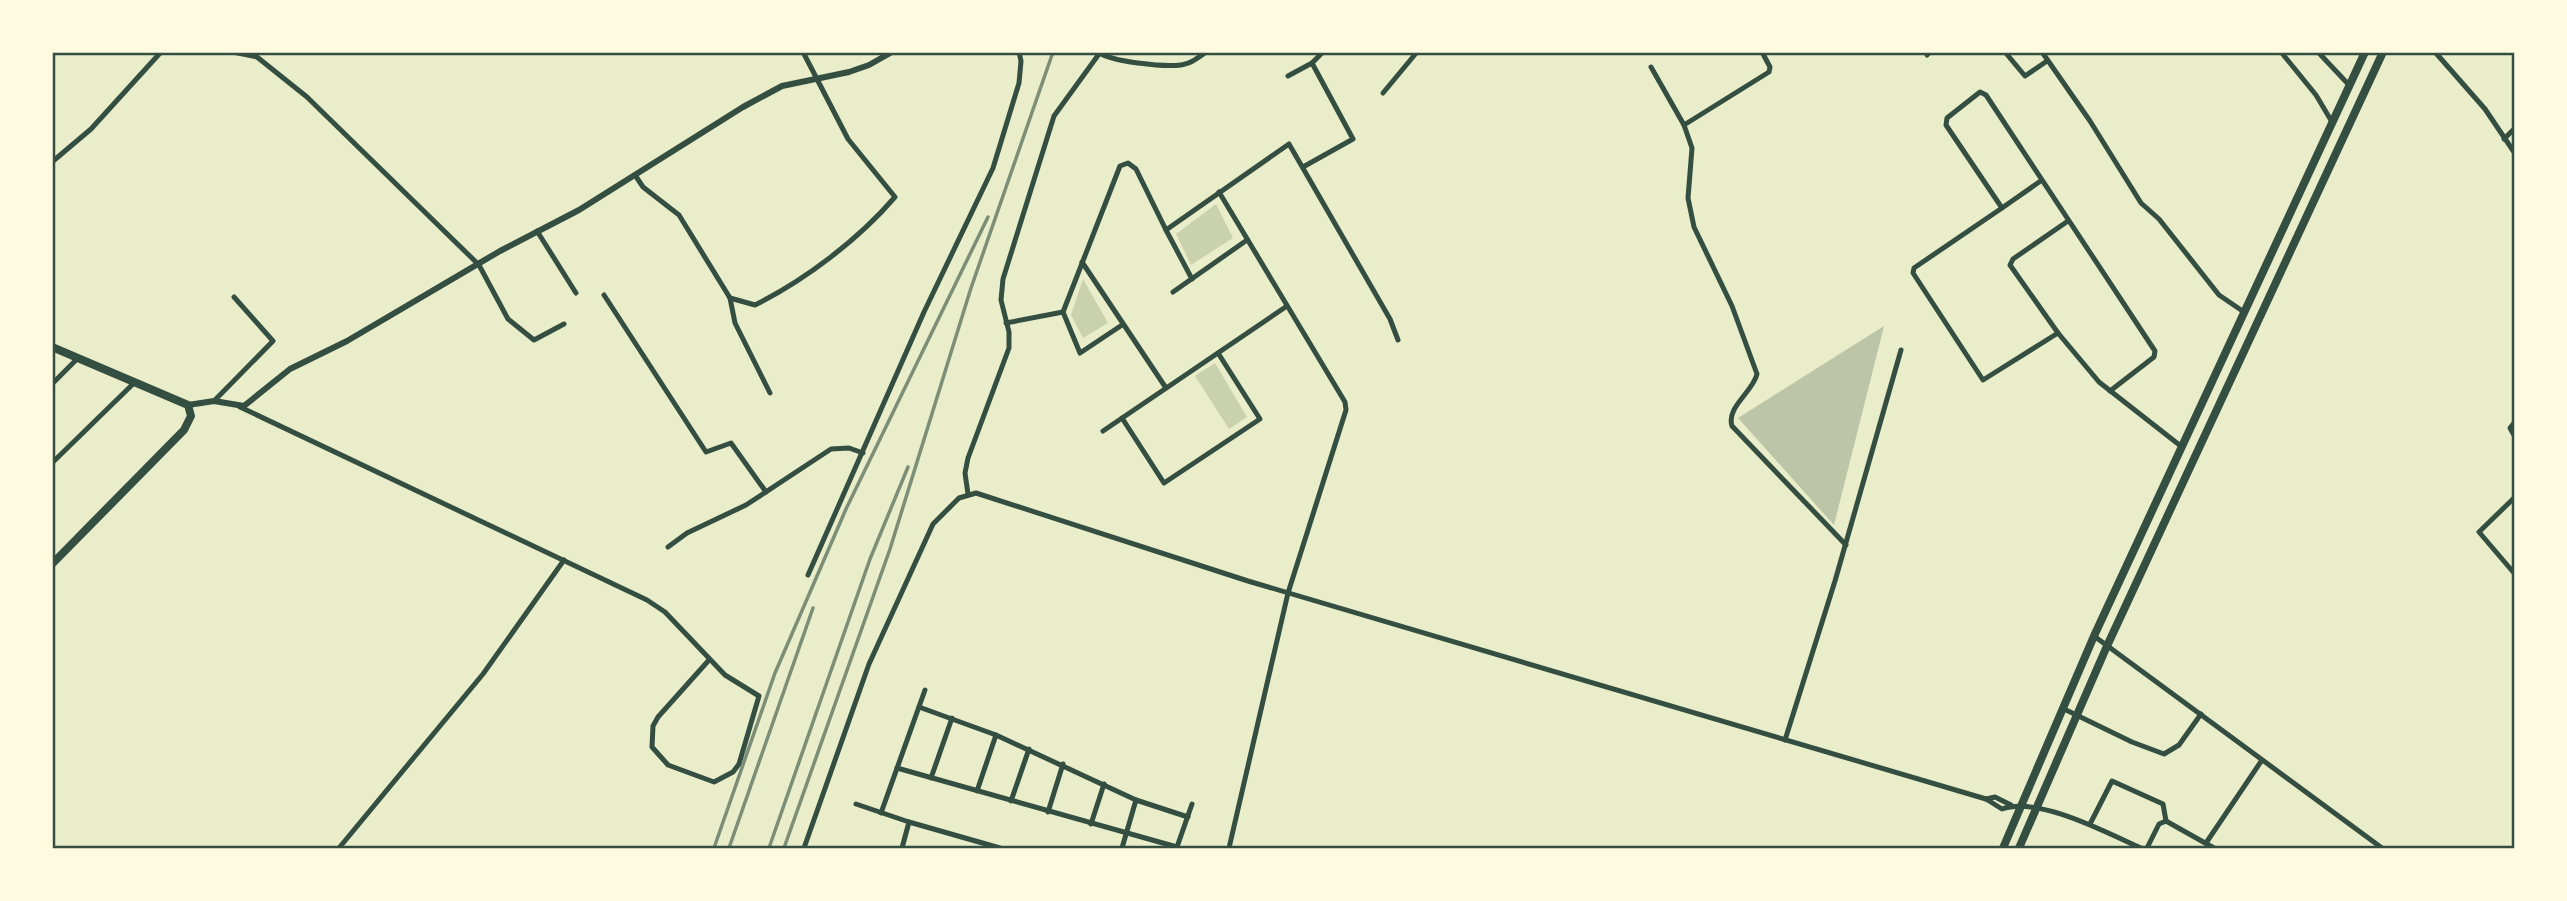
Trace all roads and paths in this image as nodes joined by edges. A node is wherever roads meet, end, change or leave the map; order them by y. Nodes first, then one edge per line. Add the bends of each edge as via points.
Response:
1 (161, 52) edge
2 (233, 52) edge
3 (803, 52) edge
4 (892, 52) edge
5 (1019, 52) edge
6 (1206, 52) edge
7 (1323, 52) edge
8 (1417, 52) edge
9 (1762, 52) edge
10 (2006, 52) edge
11 (2042, 52) edge
12 (2281, 52) edge
13 (2318, 52) edge
14 (2365, 52) edge
15 (2384, 52) edge
16 (2435, 52) edge
17 (1099, 53) edge
18 (2048, 61) junction
19 (1312, 63) junction
20 (1651, 67) dead end
21 (1288, 76) dead end
22 (818, 77) junction
23 (2349, 85) junction
24 (1383, 93) dead end
25 (2332, 122) junction
26 (1684, 125) junction
27 (2515, 129) edge
28 (2504, 139) junction
29 (2515, 152) edge
30 (52, 162) edge
31 (1303, 167) junction
32 (635, 175) junction
33 (2042, 180) junction
34 (1219, 192) junction
35 (2002, 208) junction
36 (2068, 221) junction
37 (1166, 230) junction
38 (537, 231) junction
39 (1247, 240) junction
40 (1082, 262) junction
41 (479, 265) junction
42 (1192, 279) junction
43 (1173, 292) dead end
44 (576, 293) dead end
45 (604, 295) dead end
46 (234, 297) dead end
47 (730, 298) junction
48 (1287, 306) junction
49 (1063, 312) junction
50 (2244, 312) junction
51 (1006, 323) junction
52 (564, 324) dead end
53 (1122, 326) junction
54 (2058, 333) junction
55 (1398, 340) dead end
56 (52, 347) edge
57 (1901, 350) dead end
58 (1218, 353) junction
59 (78, 358) junction
60 (135, 382) junction
61 (52, 384) edge
62 (1166, 388) junction
63 (2110, 391) junction
64 (770, 393) dead end
65 (214, 401) junction
66 (188, 405) junction
67 (240, 407) junction
68 (1122, 418) junction
69 (2515, 423) edge
70 (1103, 431) dead end
71 (2515, 435) edge
72 (2182, 447) junction
73 (863, 453) junction
74 (52, 463) edge
75 (766, 492) junction
76 (968, 495) junction
77 (2515, 498) edge
78 (1846, 545) junction
79 (668, 547) dead end
80 (564, 560) junction
81 (52, 564) edge
82 (2515, 573) edge
83 (808, 575) dead end
84 (1288, 593) junction
85 (2094, 636) junction
86 (2107, 646) junction
87 (709, 660) junction
88 (925, 690) dead end
89 (919, 707) junction
90 (2064, 709) junction
91 (2201, 714) junction
92 (2077, 715) junction
93 (952, 718) junction
94 (996, 735) junction
95 (1785, 740) junction
96 (1029, 749) junction
97 (2262, 760) junction
98 (1063, 764) junction
99 (897, 768) junction
100 (931, 778) junction
101 (1104, 784) junction
102 (977, 791) junction
103 (1136, 800) junction
104 (1011, 801) junction
105 (856, 804) dead end
106 (1192, 804) dead end
107 (2015, 806) junction
108 (2034, 808) junction
109 (1048, 812) junction
110 (881, 813) junction
111 (1188, 817) junction
112 (2165, 821) junction
113 (909, 822) junction
114 (1091, 824) junction
115 (2090, 824) junction
116 (1126, 835) junction
117 (2206, 843) junction
118 (979, 846) edge
119 (1230, 848) edge
120 (340, 849) edge
121 (804, 849) edge
122 (902, 849) edge
123 (1000, 849) edge
124 (1122, 849) edge
125 (2003, 849) edge
126 (2019, 849) edge
127 (2144, 849) edge
128 (2214, 849) edge
129 (2382, 849) edge

1 - 30 street via 90,129
2 - 41 street via 257,57 292,83
3 - 22 street
4 - 22 street via 869,65
5 - 73 street via 1019,83 993,168
6 - 17 street via 1177,66 1111,59
7 - 19 street
8 - 24 street
9 - 26 street via 1769,72
10 - 18 street via 2025,76
11 - 18 street
12 - 25 street
13 - 23 street
14 - 23 main road
15 - 86 main road
16 - 28 street
17 - 51 street via 1054,116 1003,279
18 - 50 street via 2141,203 2219,295
19 - 21 street
19 - 31 street via 1353,139
20 - 26 street
22 - 32 street via 769,93
22 - 47 street via 848,139 895,197 875,220 780,292 755,305
23 - 25 main road
25 - 50 main road
26 - 78 street via 1692,148 1688,198 1694,227 1757,374 1756,382 1731,413 1732,426
27 - 28 street
28 - 29 street
31 - 34 street via 1287,145
31 - 55 street
32 - 38 street
32 - 47 street via 679,215
33 - 35 street
33 - 35 street via 1986,94 1980,92 1947,118 1946,125
33 - 36 street
34 - 37 street
34 - 39 street
35 - 54 street via 1913,272 1983,380
36 - 54 street via 2010,262
36 - 63 street via 2155,351 2154,357
37 - 40 street via 1136,170 1128,163 1120,166
37 - 42 street
38 - 41 street
38 - 44 street
39 - 42 street
39 - 48 street
40 - 49 street
40 - 53 street
41 - 52 street via 508,319 534,340
41 - 67 street via 290,369
42 - 43 street
45 - 75 street via 706,452 731,443
46 - 65 street via 273,341
47 - 64 street via 735,323
48 - 58 street
48 - 84 street via 1346,410
49 - 51 street
49 - 53 street via 1080,353
50 - 72 main road
51 - 76 street via 1009,348 968,457
53 - 62 street
54 - 63 street
56 - 59 main road
57 - 78 street
58 - 62 street
58 - 68 street via 1260,419 1164,483
59 - 60 main road
59 - 61 street
60 - 66 main road
60 - 74 street
62 - 68 street
63 - 72 street
65 - 66 street
65 - 67 street
66 - 81 main road via 191,416 184,430
67 - 80 street
68 - 70 street
69 - 71 street via 2510,428
72 - 85 main road
73 - 75 street via 831,449
73 - 83 street
75 - 79 street
76 - 84 street via 976,493
76 - 121 street via 933,524 884,625
77 - 82 street via 2479,533
78 - 95 street
80 - 87 street via 657,605
80 - 120 street via 483,674
84 - 95 street
84 - 119 street
85 - 86 street
85 - 90 main road
86 - 91 street
86 - 92 main road
87 - 87 street via 658,717 652,747 668,765 714,782 739,764 760,698
88 - 89 street
89 - 93 street
89 - 99 street
90 - 92 street
90 - 107 main road
91 - 92 street via 2179,745 2164,754
91 - 97 street
92 - 108 main road
93 - 94 street
93 - 100 street
94 - 96 street
94 - 102 street
95 - 107 street via 1986,799 2002,809
96 - 98 street
96 - 104 street
97 - 117 street
97 - 129 street
98 - 101 street
98 - 109 street
99 - 100 street
99 - 110 street
100 - 102 street
101 - 103 street
101 - 114 street
102 - 104 street
103 - 111 street
103 - 116 street
104 - 109 street
105 - 110 street
106 - 111 street
107 - 108 street
107 - 125 main road
108 - 115 street
108 - 126 main road
109 - 114 street
110 - 113 street
111 - 116 street via 1178,847
112 - 115 street via 2164,804 2112,781
112 - 117 street
112 - 127 street
113 - 118 street
113 - 122 street
114 - 116 street
115 - 127 street
116 - 124 street
117 - 128 street
118 - 123 street

